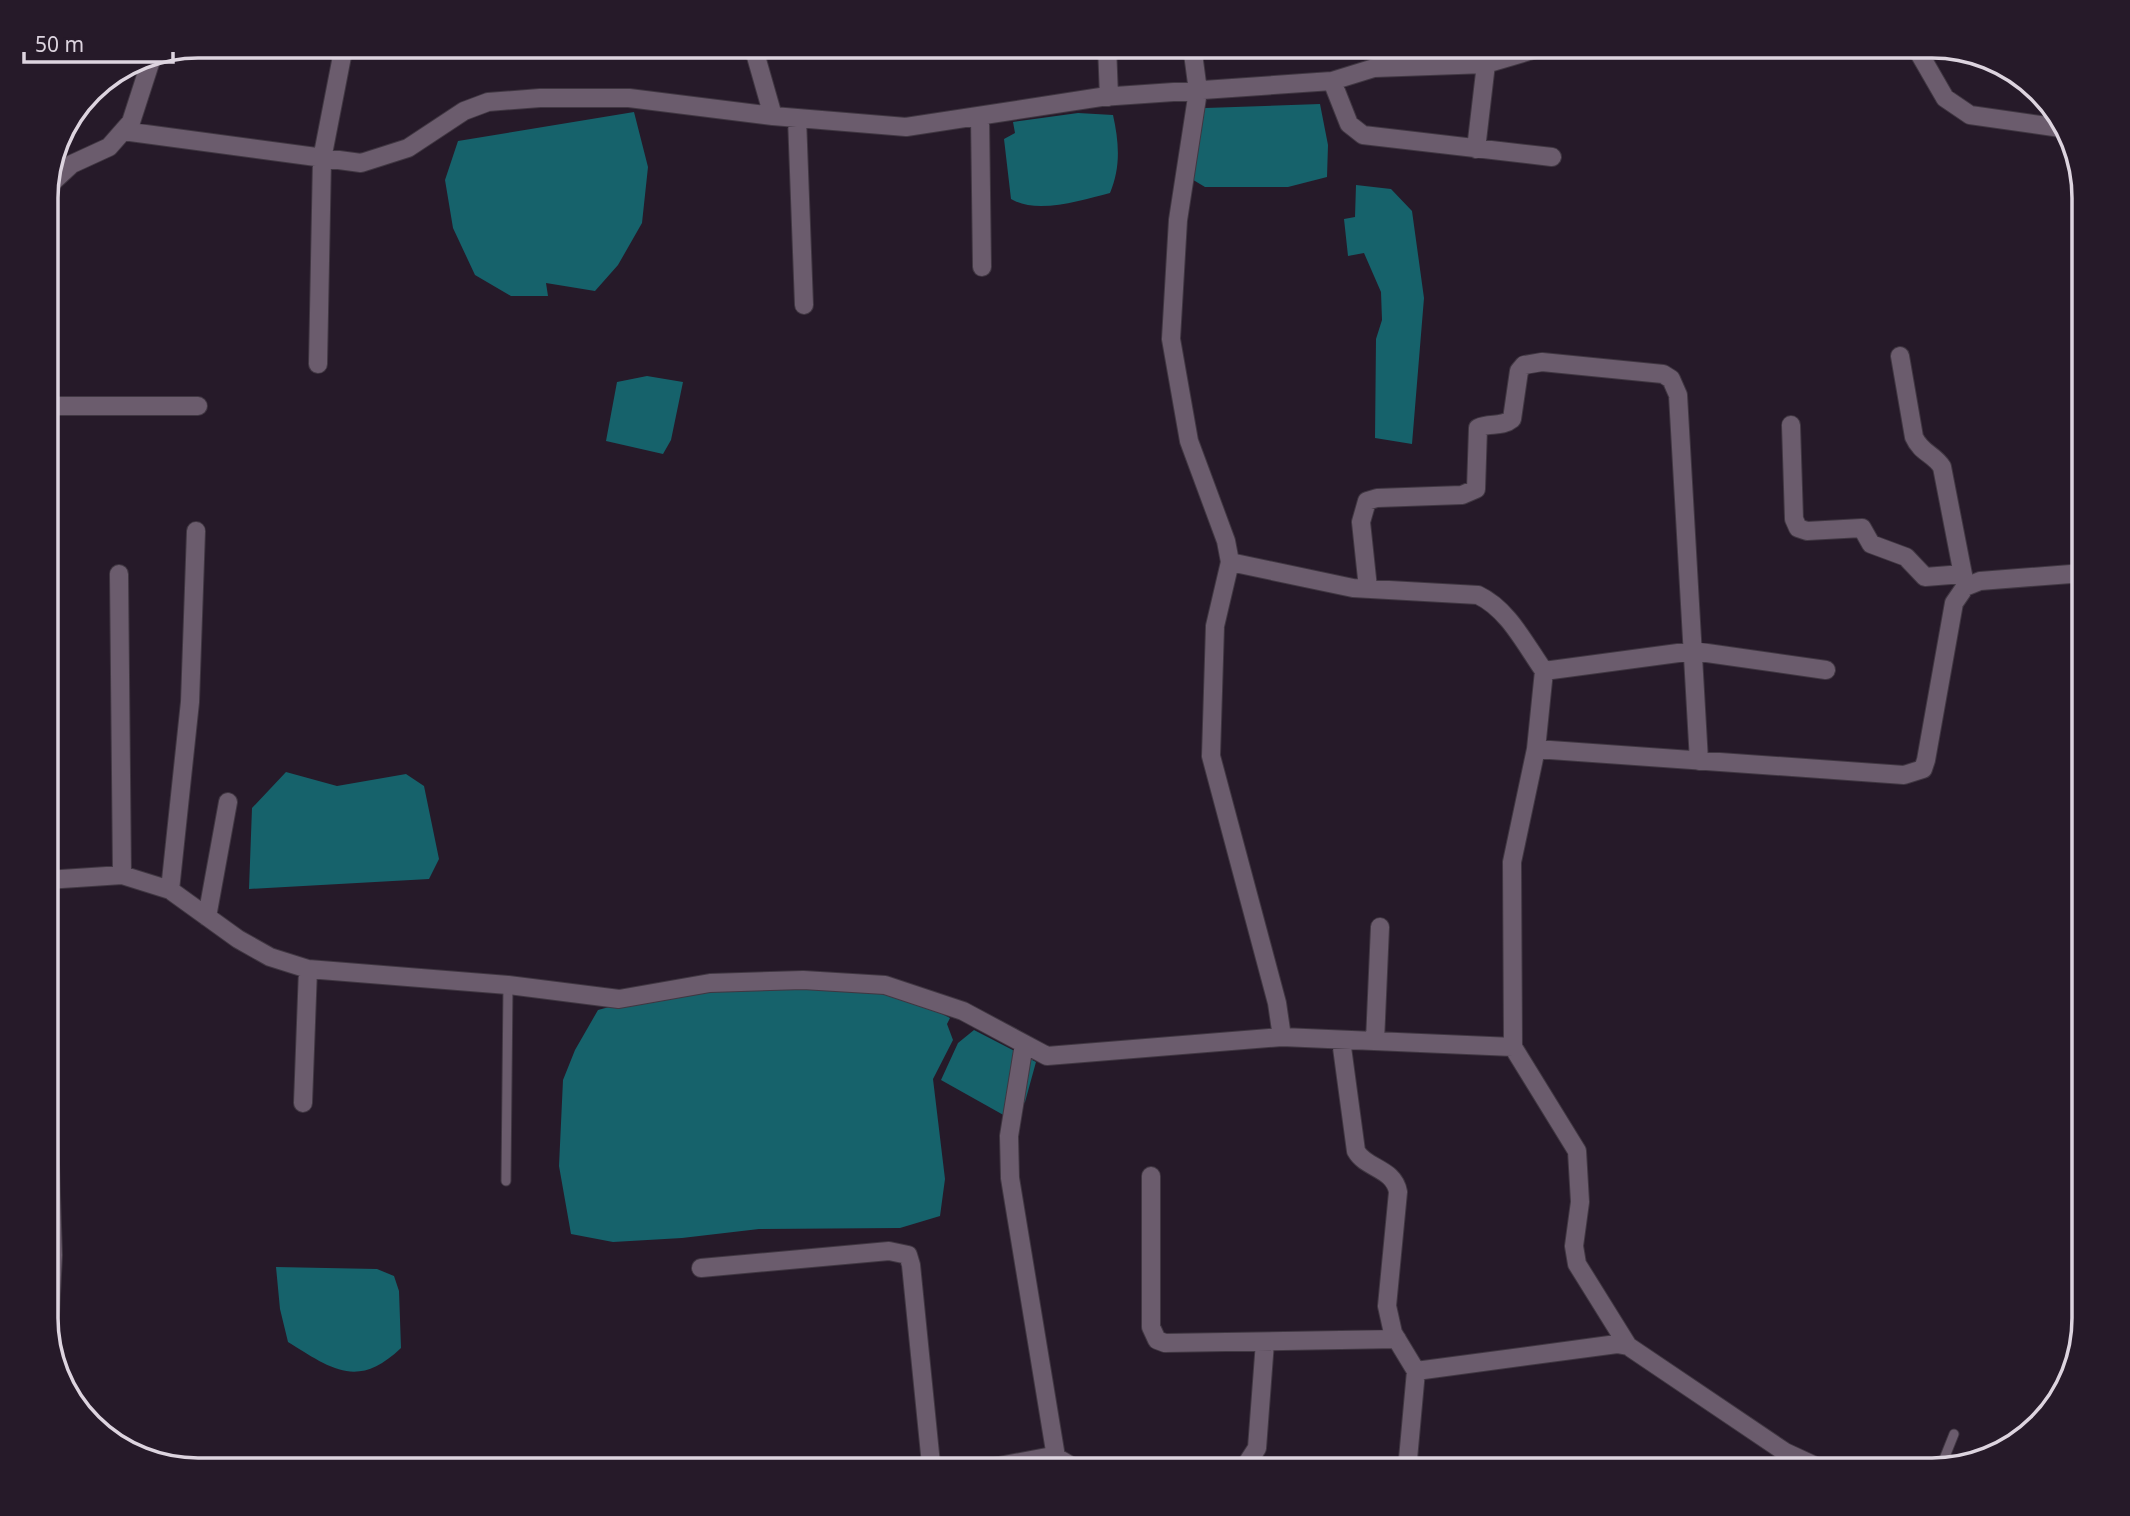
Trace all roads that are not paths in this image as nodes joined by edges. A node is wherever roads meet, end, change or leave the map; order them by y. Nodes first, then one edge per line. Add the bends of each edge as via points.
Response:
1 (342, 58) edge
2 (756, 58) edge
3 (1107, 58) edge
4 (1194, 58) edge
5 (1391, 58) edge
6 (1506, 58) edge
7 (1922, 58) edge
8 (1486, 64) junction
9 (149, 66) edge
10 (1391, 66) junction
11 (1332, 81) junction
12 (1198, 91) junction
13 (1109, 97) junction
14 (773, 116) junction
15 (980, 116) junction
16 (797, 118) junction
17 (2053, 128) edge
18 (123, 131) junction
19 (1476, 149) junction
20 (1552, 157) dead end
21 (322, 159) junction
22 (63, 160) edge
23 (72, 164) junction
24 (60, 175) edge
25 (982, 267) dead end
26 (804, 305) dead end
27 (1900, 356) dead end
28 (318, 364) dead end
29 (58, 406) edge
30 (198, 406) dead end
31 (1791, 425) dead end
32 (196, 531) dead end
33 (1230, 562) junction
34 (119, 574) dead end
35 (2072, 574) edge
36 (1964, 581) junction
37 (1368, 588) junction
38 (1693, 651) junction
39 (1826, 670) dead end
40 (1544, 671) junction
41 (1536, 749) junction
42 (1699, 761) junction
43 (228, 802) dead end
44 (122, 875) junction
45 (58, 879) edge
46 (170, 890) junction
47 (207, 917) junction
48 (1380, 928) dead end
49 (308, 969) junction
50 (508, 985) junction
51 (1282, 1037) junction
52 (1341, 1040) junction
53 (1375, 1041) junction
54 (1024, 1044) junction
55 (1513, 1047) junction
56 (303, 1103) dead end
57 (1151, 1176) dead end
58 (506, 1181) dead end
59 (701, 1268) dead end
60 (1397, 1339) junction
61 (1265, 1342) junction
62 (1628, 1346) junction
63 (1416, 1371) junction
64 (1954, 1434) dead end
65 (1945, 1457) edge
66 (930, 1458) edge
67 (1065, 1458) edge
68 (1251, 1458) edge
69 (1409, 1458) edge
70 (1798, 1458) edge

1 - 21 street
2 - 14 street
3 - 13 street
4 - 12 street
5 - 10 street
6 - 8 street
7 - 17 street via 1945,98 1970,115
8 - 10 street
8 - 19 street
9 - 18 street via 131,122
10 - 11 street via 1358,70
11 - 12 street
11 - 19 street via 1354,131 1374,139
12 - 13 street
12 - 33 street via 1178,220 1171,339 1189,441
13 - 15 street
14 - 16 street
14 - 21 street via 629,99 488,102 383,158 361,163
15 - 16 street via 906,127
15 - 25 street
16 - 26 street
18 - 21 street
18 - 23 street via 109,147
19 - 20 street
21 - 28 street
22 - 23 street
23 - 24 street
27 - 36 street via 1914,437 1919,448 1942,467
29 - 30 street
31 - 36 street via 1798,528 1863,528 1871,544 1906,557 1925,577
32 - 46 street via 190,702
33 - 37 street
33 - 51 street via 1215,626 1211,756
34 - 44 street
35 - 36 street
36 - 42 street via 1954,603 1923,769 1904,775
37 - 38 street via 1361,522 1367,501 1462,495 1476,489 1478,428 1512,419 1519,371 1524,365 1542,362 1663,374 1671,379 1678,396
37 - 40 street via 1458,591 1492,601
38 - 39 street
38 - 40 street
38 - 42 street
40 - 41 street
41 - 42 street
41 - 55 street via 1512,862
43 - 47 street
44 - 45 street
44 - 46 street
46 - 47 street
47 - 49 street via 270,957
48 - 53 street
49 - 50 street
49 - 56 street
50 - 54 street via 619,999 710,983 803,980 885,985 963,1011
50 - 58 lane
51 - 52 street
51 - 54 street via 1047,1056
52 - 53 street
52 - 60 street via 1356,1151 1396,1183 1387,1306
53 - 55 street
54 - 67 street via 1009,1136 1010,1178
55 - 62 street via 1577,1151 1577,1264
57 - 61 street via 1152,1335 1165,1343
59 - 66 street via 889,1251 908,1255
60 - 61 street
60 - 63 street
61 - 68 street via 1257,1448
62 - 63 street
62 - 70 street
63 - 69 street
64 - 65 lane

